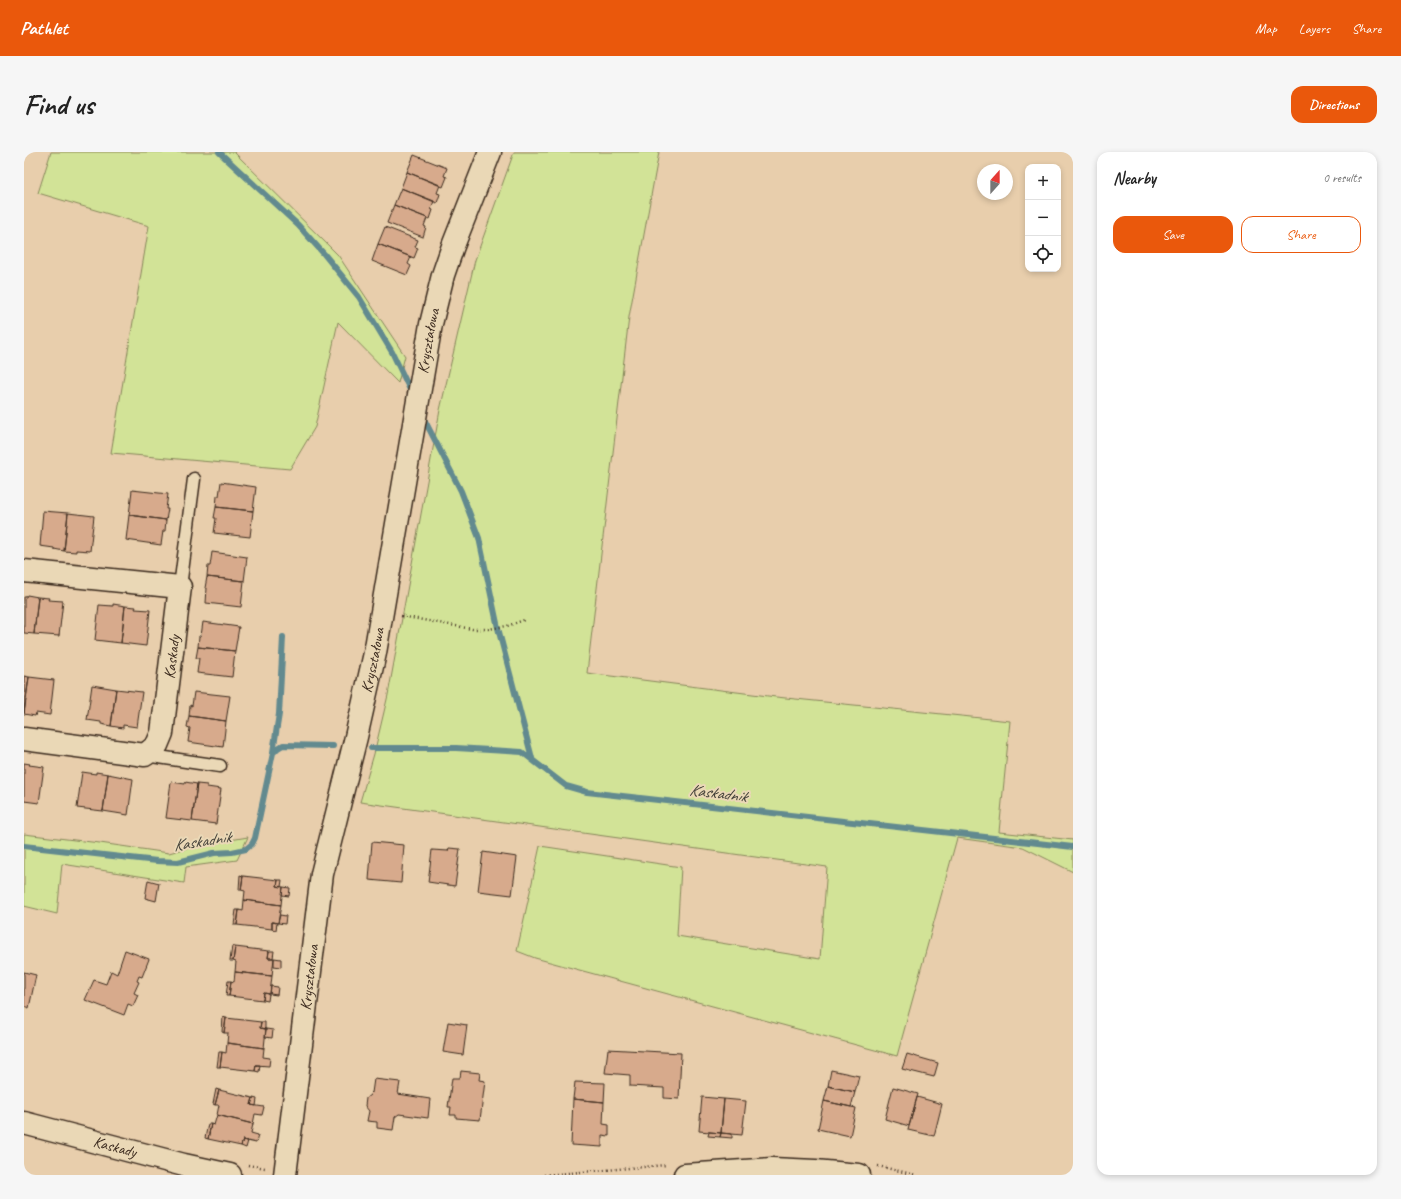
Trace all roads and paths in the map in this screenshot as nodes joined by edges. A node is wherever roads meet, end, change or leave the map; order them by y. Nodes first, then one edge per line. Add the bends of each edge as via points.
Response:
1 (490, 152) edge
2 (194, 479) dead end
3 (24, 571) edge
4 (180, 587) junction
5 (395, 615) dead end
6 (524, 620) dead end
7 (24, 739) edge
8 (145, 755) junction
9 (220, 766) dead end
10 (24, 1124) edge
11 (177, 1170) edge
12 (230, 1175) edge
13 (285, 1175) edge
14 (686, 1175) edge
15 (859, 1175) edge

1 - 13 street, Kryształowa via 443,276 431,324 375,653 322,874
2 - 4 lane
3 - 4 street
4 - 8 street, Kaskady via 162,733 157,745
5 - 6 path via 472,630 507,626
7 - 8 street
8 - 9 lane
10 - 11 street, Kaskady
11 - 12 street, Kaskady
14 - 15 street via 772,1169

